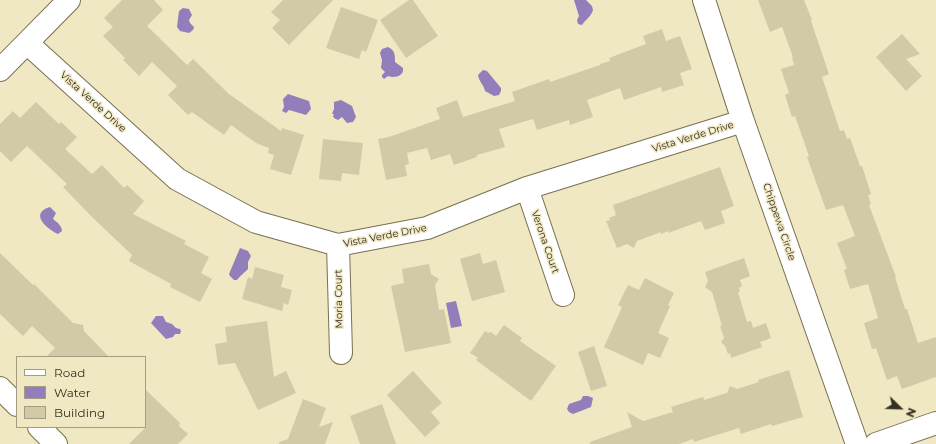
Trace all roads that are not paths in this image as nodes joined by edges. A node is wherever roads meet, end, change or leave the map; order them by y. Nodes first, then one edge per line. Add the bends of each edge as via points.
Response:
1 (69, 0) edge
2 (704, 0) edge
3 (27, 43) junction
4 (0, 70) edge
5 (743, 121) junction
6 (527, 188) junction
7 (338, 245) junction
8 (563, 295) dead end
9 (341, 353) dead end
10 (0, 388) edge
11 (16, 404) edge
12 (936, 423) edge
13 (40, 428) edge
14 (56, 444) edge
15 (857, 444) edge
16 (876, 444) edge

1 - 3 street
2 - 5 street, Chippewa Circle
3 - 4 street
3 - 7 street, Vista Verde Drive via 177,179 256,222
5 - 6 street, Vista Verde Drive
5 - 15 street, Chippewa Circle
6 - 7 street, Vista Verde Drive via 427,228
6 - 8 street, Verona Court
7 - 9 street, Moria Court
10 - 11 street
12 - 16 street
13 - 14 street

